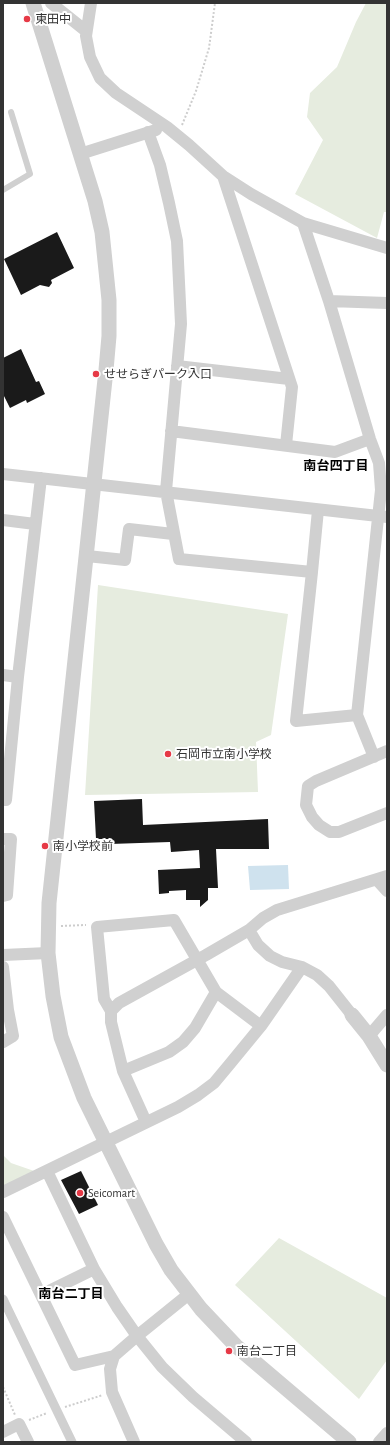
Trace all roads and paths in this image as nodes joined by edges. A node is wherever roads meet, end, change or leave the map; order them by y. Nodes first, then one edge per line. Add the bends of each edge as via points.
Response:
1 (33, 3) edge
2 (51, 3) edge
3 (91, 3) edge
4 (215, 3) edge
5 (86, 31) junction
6 (11, 112) dead end
7 (167, 126) junction
8 (148, 132) junction
9 (178, 135) junction
10 (80, 154) junction
11 (223, 176) junction
12 (3, 190) edge
13 (303, 223) junction
14 (387, 248) edge
15 (329, 301) junction
16 (387, 304) edge
17 (177, 366) junction
18 (289, 379) junction
19 (171, 431) junction
20 (370, 439) junction
21 (286, 445) junction
22 (3, 474) edge
23 (41, 478) junction
24 (94, 484) junction
25 (166, 491) junction
26 (318, 510) junction
27 (383, 517) edge
28 (3, 520) edge
29 (35, 524) junction
30 (174, 534) junction
31 (87, 556) junction
32 (312, 572) junction
33 (3, 675) edge
34 (18, 677) junction
35 (357, 715) junction
36 (387, 751) edge
37 (374, 757) junction
38 (3, 800) edge
39 (387, 813) edge
40 (3, 839) edge
41 (382, 878) edge
42 (387, 891) edge
43 (3, 896) edge
44 (48, 927) junction
45 (97, 927) junction
46 (249, 930) junction
47 (48, 953) junction
48 (3, 955) edge
49 (198, 960) junction
50 (3, 967) edge
51 (302, 967) junction
52 (216, 992) junction
53 (111, 1011) junction
54 (352, 1015) joint
55 (387, 1015) edge
56 (261, 1026) junction
57 (369, 1036) junction
58 (3, 1042) edge
59 (387, 1065) edge
60 (123, 1071) junction
61 (146, 1122) junction
62 (106, 1142) junction
63 (47, 1171) junction
64 (3, 1192) edge
65 (3, 1217) edge
66 (94, 1269) junction
67 (189, 1294) junction
68 (41, 1295) junction
69 (3, 1299) edge
70 (137, 1336) junction
71 (114, 1356) junction
72 (3, 1387) edge
73 (19, 1424) junction
74 (3, 1432) edge
75 (387, 1432) edge
76 (233, 1438) edge
77 (28, 1442) edge
78 (72, 1442) edge
79 (134, 1442) edge
80 (246, 1442) edge
81 (349, 1442) edge
82 (379, 1442) edge

1 - 10 street
2 - 5 street
3 - 5 street
4 - 9 path via 209,48 196,91
5 - 7 street via 90,57 100,78 116,93
6 - 12 lane via 30,174
7 - 8 street
7 - 9 street
8 - 10 street
8 - 17 street via 160,165 177,241 181,324
9 - 11 street
10 - 24 street via 102,232 109,300 109,343
11 - 13 street
11 - 18 street
13 - 14 street
13 - 15 street
15 - 16 street
15 - 20 street
17 - 18 street
17 - 19 street
18 - 21 street via 292,387
19 - 21 street
19 - 25 street
20 - 21 street via 335,452
20 - 27 street via 379,463
22 - 23 street
23 - 24 street
23 - 29 street
24 - 25 street
24 - 31 street
25 - 26 street
25 - 30 street
26 - 27 street
26 - 32 street
27 - 35 street
28 - 29 street
29 - 34 street
30 - 31 street via 129,529 125,560
30 - 32 street via 179,559
31 - 44 street
32 - 35 street via 296,720
33 - 34 street
34 - 38 street via 6,800
35 - 37 street
36 - 37 street
37 - 39 street via 308,786 306,805 319,825 330,832 339,832
40 - 43 street via 11,840 7,895
41 - 42 street
41 - 46 street via 277,910
44 - 45 path via 91,924
44 - 47 street
45 - 49 street via 174,920
45 - 53 street via 104,999
46 - 49 street
46 - 51 street via 258,945 270,956
47 - 48 street
47 - 62 street via 53,996 62,1037 84,1098
49 - 52 street
49 - 53 street via 118,1003
50 - 58 street via 13,1036
51 - 54 street via 317,974
51 - 56 street
52 - 56 street
52 - 60 street via 195,1028 183,1042 170,1052
53 - 60 street via 111,1022
54 - 57 street
55 - 57 street
56 - 61 street via 214,1083 178,1107
57 - 59 street
60 - 61 street
61 - 62 street
62 - 63 street
62 - 67 street via 156,1244
63 - 64 street
63 - 66 street
65 - 68 street
66 - 68 street
66 - 70 street
67 - 70 street
67 - 81 street via 236,1346
68 - 71 street via 75,1365
69 - 78 street
70 - 71 street
70 - 76 street via 162,1367
71 - 79 street via 110,1369 112,1392
72 - 73 path
73 - 74 street
73 - 77 street
75 - 82 street
76 - 80 street

